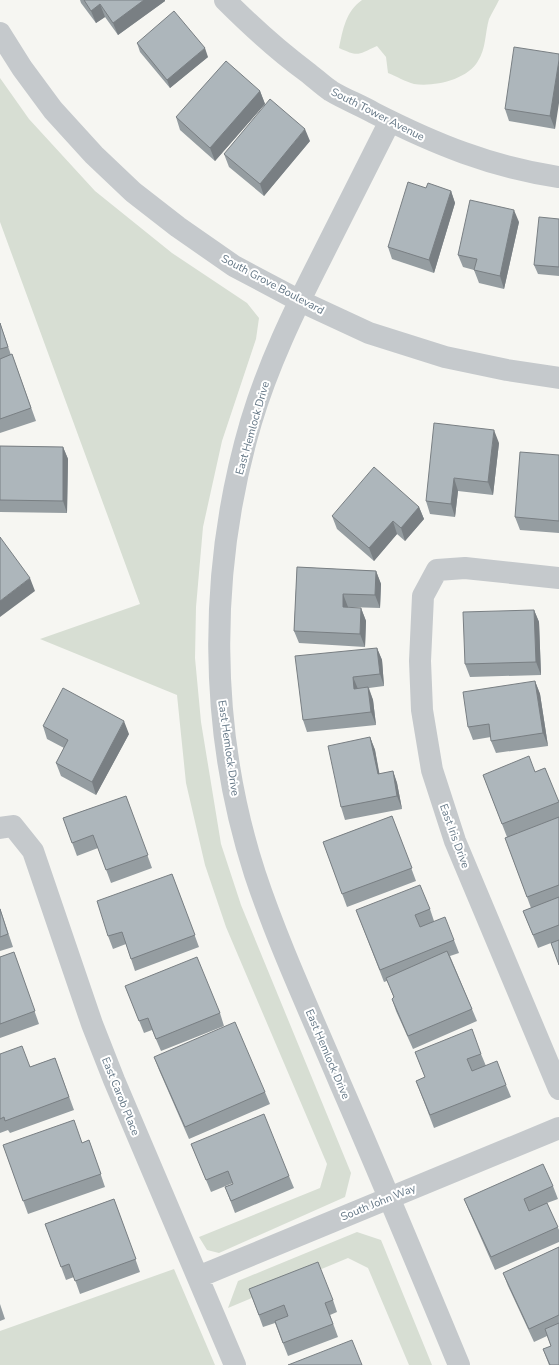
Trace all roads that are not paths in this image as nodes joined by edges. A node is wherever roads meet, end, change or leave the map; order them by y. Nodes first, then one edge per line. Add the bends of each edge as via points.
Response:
1 (225, 0) edge
2 (0, 33) edge
3 (390, 121) junction
4 (559, 177) edge
5 (300, 301) junction
6 (559, 378) edge
7 (559, 578) edge
8 (6, 827) edge
9 (559, 1089) edge
10 (559, 1128) edge
11 (390, 1198) junction
12 (198, 1277) junction
13 (235, 1365) edge
14 (459, 1365) edge

1 - 3 street, South Tower Avenue via 288,58 331,90
2 - 5 street, South Grove Boulevard via 22,68 54,110 94,155 133,192 234,266
3 - 4 street, South Tower Avenue via 442,145 490,162
3 - 5 street, East Hemlock Drive
5 - 6 street, South Grove Boulevard via 369,333 445,357
5 - 11 street, East Hemlock Drive via 273,357 251,421 239,468 227,532 220,600 222,710 238,814 255,874 280,943
7 - 9 street, East Iris Drive via 465,568 437,570 423,596 420,661 422,710 432,770 455,841
8 - 12 street, East Carob Place via 32,851 92,1024
10 - 11 street, South John Way
11 - 12 street, South John Way
11 - 14 street, East Hemlock Drive
12 - 13 street, East Carob Place

